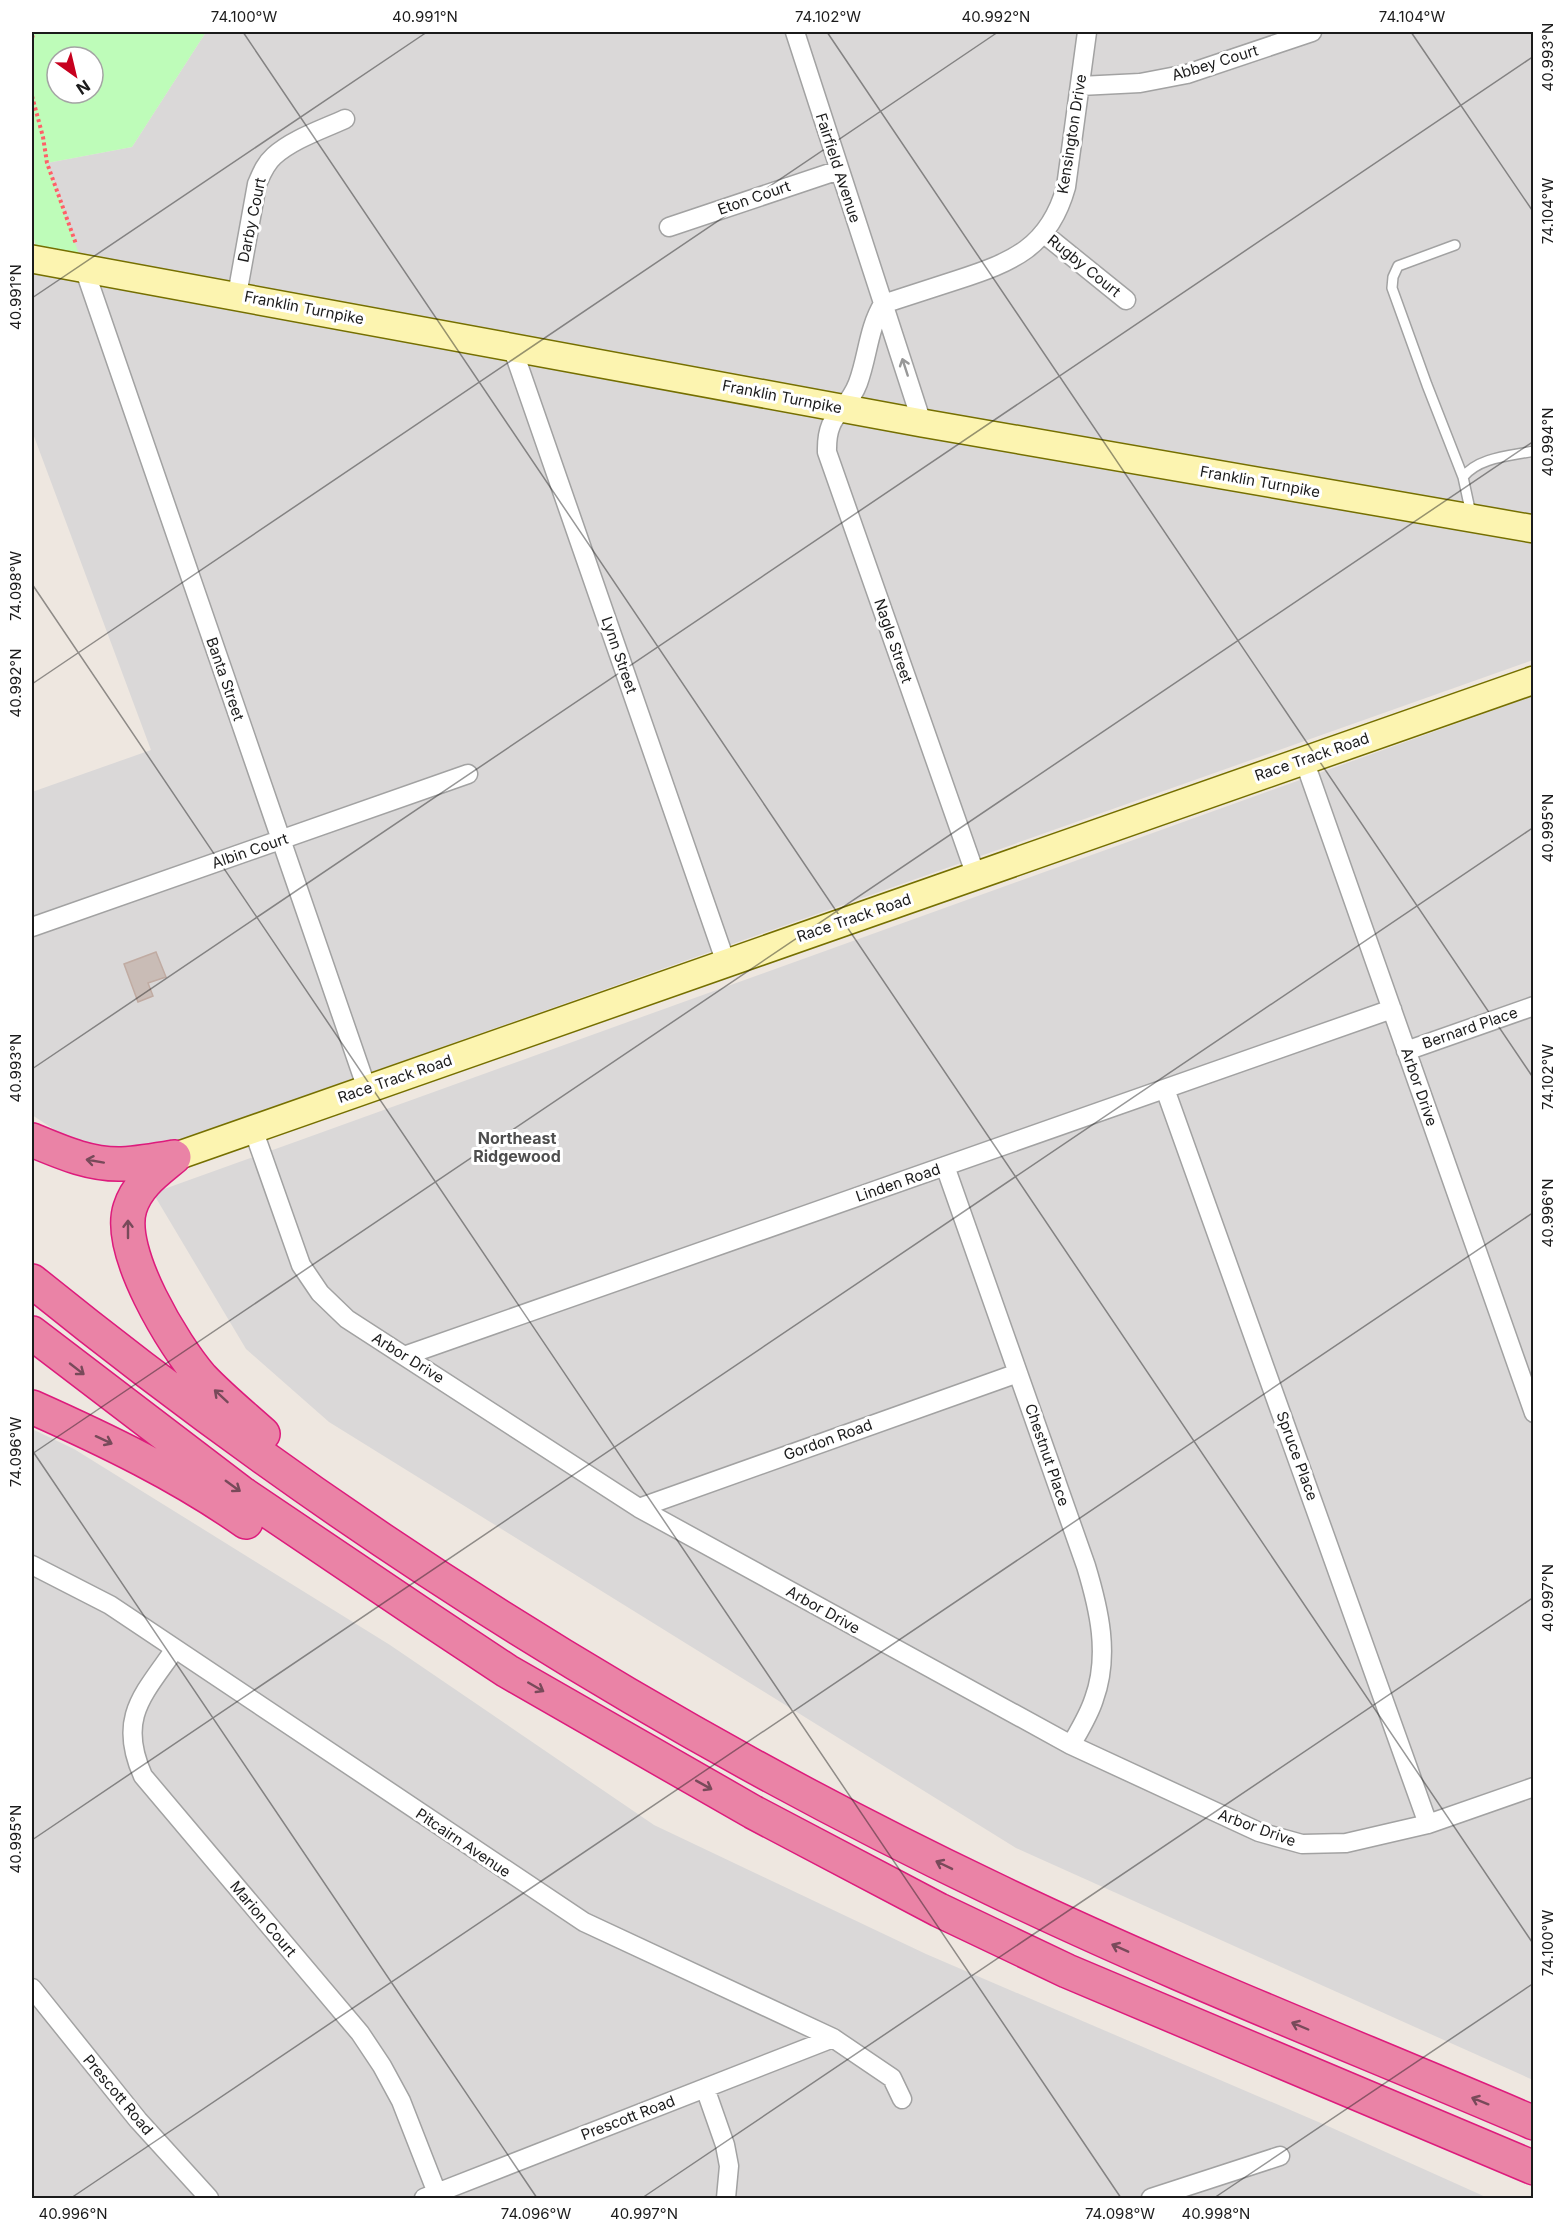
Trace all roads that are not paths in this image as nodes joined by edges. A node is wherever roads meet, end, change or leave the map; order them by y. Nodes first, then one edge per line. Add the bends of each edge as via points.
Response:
1 (795, 32) edge
2 (1087, 32) edge
3 (1312, 32) edge
4 (1080, 86) junction
5 (345, 119) dead end
6 (839, 170) junction
7 (669, 227) dead end
8 (1043, 233) junction
9 (1455, 245) dead end
10 (32, 259) edge
11 (84, 268) junction
12 (237, 295) junction
13 (1126, 300) dead end
14 (883, 304) junction
15 (513, 347) junction
16 (842, 408) junction
17 (922, 423) junction
18 (1533, 450) edge
19 (1463, 477) junction
20 (1472, 519) junction
21 (1533, 529) edge
22 (1533, 680) edge
23 (1304, 760) junction
24 (468, 774) dead end
25 (281, 840) junction
26 (976, 876) junction
27 (32, 927) edge
28 (726, 963) junction
29 (1533, 1006) edge
30 (1392, 1010) junction
31 (1406, 1051) junction
32 (368, 1089) junction
33 (1165, 1089) junction
34 (253, 1129) junction
35 (32, 1140) edge
36 (174, 1157) junction
37 (945, 1166) junction
38 (32, 1281) edge
39 (32, 1333) edge
40 (404, 1356) junction
41 (1018, 1372) junction
42 (32, 1407) edge
43 (1533, 1413) edge
44 (639, 1508) junction
45 (356, 1522) junction
46 (32, 1565) edge
47 (175, 1649) junction
48 (507, 1671) junction
49 (1071, 1746) junction
50 (1533, 1786) edge
51 (1428, 1824) junction
52 (32, 1988) edge
53 (833, 2037) junction
54 (705, 2088) junction
55 (902, 2100) dead end
56 (1533, 2123) edge
57 (1280, 2156) dead end
58 (1533, 2168) edge
59 (430, 2196) edge
60 (209, 2199) edge
61 (726, 2199) edge
62 (1151, 2199) edge

1 - 6 street, Fairfield Avenue
2 - 4 street, Kensington Drive
3 - 4 street, Abbey Court via 1187,74 1140,83
4 - 8 street, Kensington Drive via 1066,187 1058,210
5 - 12 street, Darby Court via 298,141 274,156 264,169 257,184
6 - 7 street, Eton Court
6 - 14 street, Fairfield Avenue
8 - 13 street, Rugby Court
8 - 14 street, Kensington Drive via 1024,252 998,266
9 - 19 lane via 1398,266 1392,288
10 - 11 street, Franklin Turnpike
11 - 12 street, Franklin Turnpike
11 - 25 street, Banta Street
12 - 15 street, Franklin Turnpike
14 - 16 street via 872,326 859,382
17 -> 14 street, Fairfield Avenue
15 - 16 street, Franklin Turnpike
15 - 28 street, Lynn Street
16 - 17 street, Franklin Turnpike
16 - 26 street, Nagle Street via 826,437 829,459
17 - 20 street, Franklin Turnpike
18 - 19 lane via 1479,463
19 - 20 lane
20 - 21 street, Franklin Turnpike
22 - 23 street, Race Track Road
23 - 26 street, Race Track Road
23 - 30 street, Arbor Drive
24 - 25 street, Albin Court
25 - 27 street, Albin Court
25 - 32 street, Banta Street
26 - 28 street, Race Track Road
28 - 32 street, Race Track Road
29 - 31 street, Bernard Place
30 - 31 street, Arbor Drive
30 - 33 street, Linden Road
31 - 43 street, Arbor Drive
32 - 34 street, Race Track Road
33 - 37 street, Linden Road
33 - 51 street, Spruce Place
34 - 36 street, Race Track Road
34 - 40 street, Arbor Drive via 295,1251 310,1280 333,1307
36 -> 35 highway via 105,1163
45 -> 36 highway via 204,1379 159,1312 130,1250 127,1224 140,1188
37 - 40 street, Linden Road
37 - 41 street, Chestnut Place
38 - 45 highway via 185,1400
39 -> 48 highway via 243,1494
40 - 44 street, Arbor Drive
41 - 44 street, Gordon Road
41 - 49 street, Chestnut Place via 1086,1566 1102,1633 1098,1688
42 -> 48 highway via 192,1487 353,1597
44 - 49 street, Arbor Drive
56 -> 45 highway via 1121,1949 900,1843 623,1690
46 - 47 street, Pitcairn Avenue via 110,1605
47 - 53 street, Pitcairn Avenue via 584,1922
47 - 59 street, Marion Court via 139,1703 133,1719 135,1756 143,1776 360,2033 401,2101
48 -> 58 highway via 753,1812 977,1928 1196,2027
49 - 51 street, Arbor Drive via 1232,1821 1302,1844 1346,1843
50 - 51 street, Arbor Drive
52 - 60 street, Prescott Road via 138,2120
53 - 54 street, Prescott Road
53 - 55 street, Pitcairn Avenue via 892,2078
54 - 59 street, Prescott Road
54 - 61 street via 729,2166
57 - 62 street

